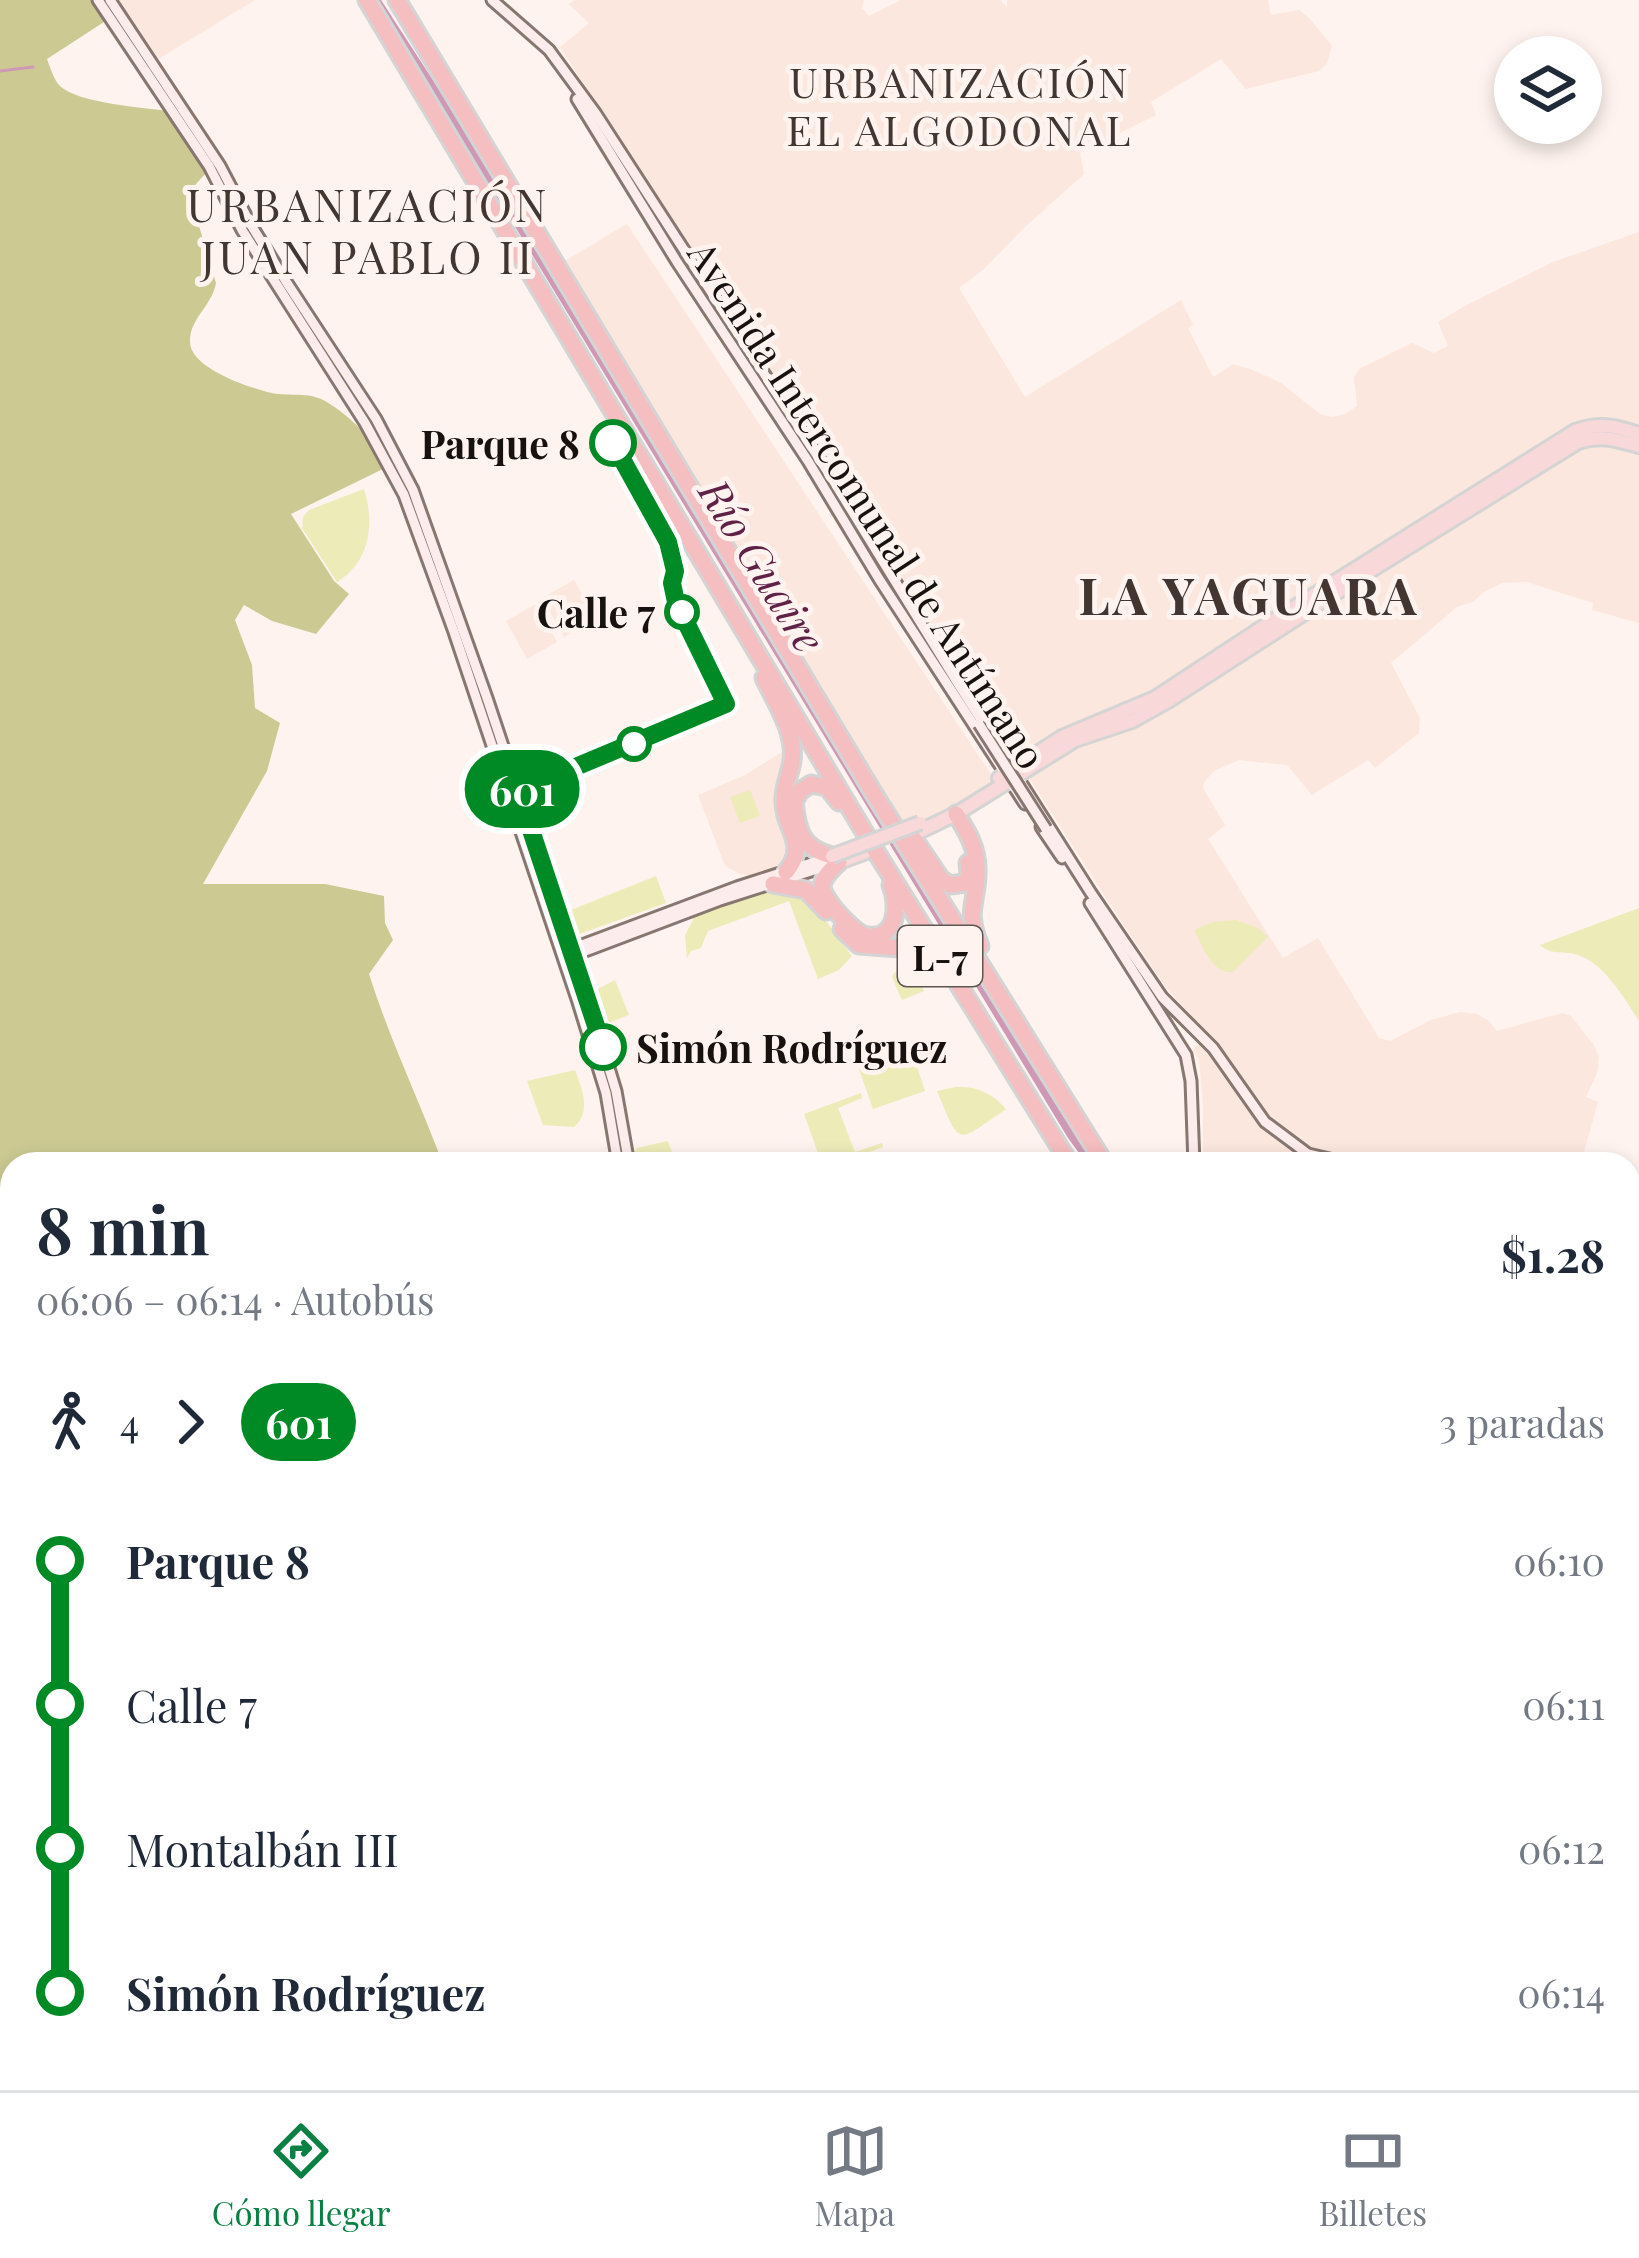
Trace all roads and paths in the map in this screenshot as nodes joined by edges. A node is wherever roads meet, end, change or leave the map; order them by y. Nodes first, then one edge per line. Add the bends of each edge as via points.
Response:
1 (98, 0) edge
2 (110, 0) edge
3 (367, 0) edge
4 (397, 0) edge
5 (487, 0) edge
6 (1639, 434) edge
7 (1639, 446) edge
8 (736, 615) junction
9 (953, 685) junction
10 (1011, 775) junction
11 (874, 794) junction
12 (955, 812) junction
13 (878, 855) junction
14 (835, 859) junction
15 (1071, 866) junction
16 (780, 878) junction
17 (896, 896) junction
18 (567, 954) junction
19 (942, 970) junction
20 (1186, 1020) junction
21 (1023, 1028) junction
22 (1173, 1031) junction
23 (1206, 1040) junction
24 (1186, 1055) junction
25 (1002, 1056) junction
26 (616, 1152) edge
27 (627, 1152) edge
28 (1062, 1152) edge
29 (1098, 1152) edge
30 (1194, 1152) edge
31 (1305, 1152) edge

1 - 18 main road via 209,166 404,495
2 - 18 main road via 394,450 466,636
3 - 8 highway, L-7
4 - 11 highway, L-7
5 - 9 main road, Avenida Intercomunal de Antímano via 549,50 596,114 831,477
6 - 10 main road via 1606,424 1575,431 1155,698 1081,728
7 - 10 main road via 1608,437 1578,442 1168,701
8 - 13 highway, L-7
8 - 16 highway via 791,743 784,804 798,850
9 - 10 main road, Avenida Intercomunal de Antímano
9 - 15 main road, bridge
10 - 12 main road
10 - 12 main road
10 - 15 main road, Avenida Intercomunal de Antímano
11 - 12 highway via 950,886 968,878
11 - 21 highway, L-7
12 - 14 main road, bridge
12 - 21 highway via 977,868 973,928
13 - 17 highway
13 - 25 highway, L-7
14 - 16 main road
14 - 16 main road
14 - 17 highway via 823,891 858,933 888,929
14 - 17 highway via 805,842 794,811 796,796 811,784 832,791
15 - 20 main road, Avenida Intercomunal de Antímano
15 - 22 main road, Avenida Intercomunal de Antímano
16 - 18 main road
16 - 18 main road via 737,886
16 - 19 highway via 806,890 859,945 914,950
17 - 19 highway
18 - 26 main road
18 - 27 main road via 616,1090
19 - 25 highway
20 - 22 main road via 1187,1033
20 - 23 main road, Avenida Intercomunal de Antímano
21 - 29 highway, L-7
22 - 24 main road, Avenida Intercomunal de Antímano
23 - 24 main road via 1190,1041
23 - 31 main road, Avenida Intercomunal de Antímano via 1265,1123
24 - 30 main road
25 - 28 highway, L-7

